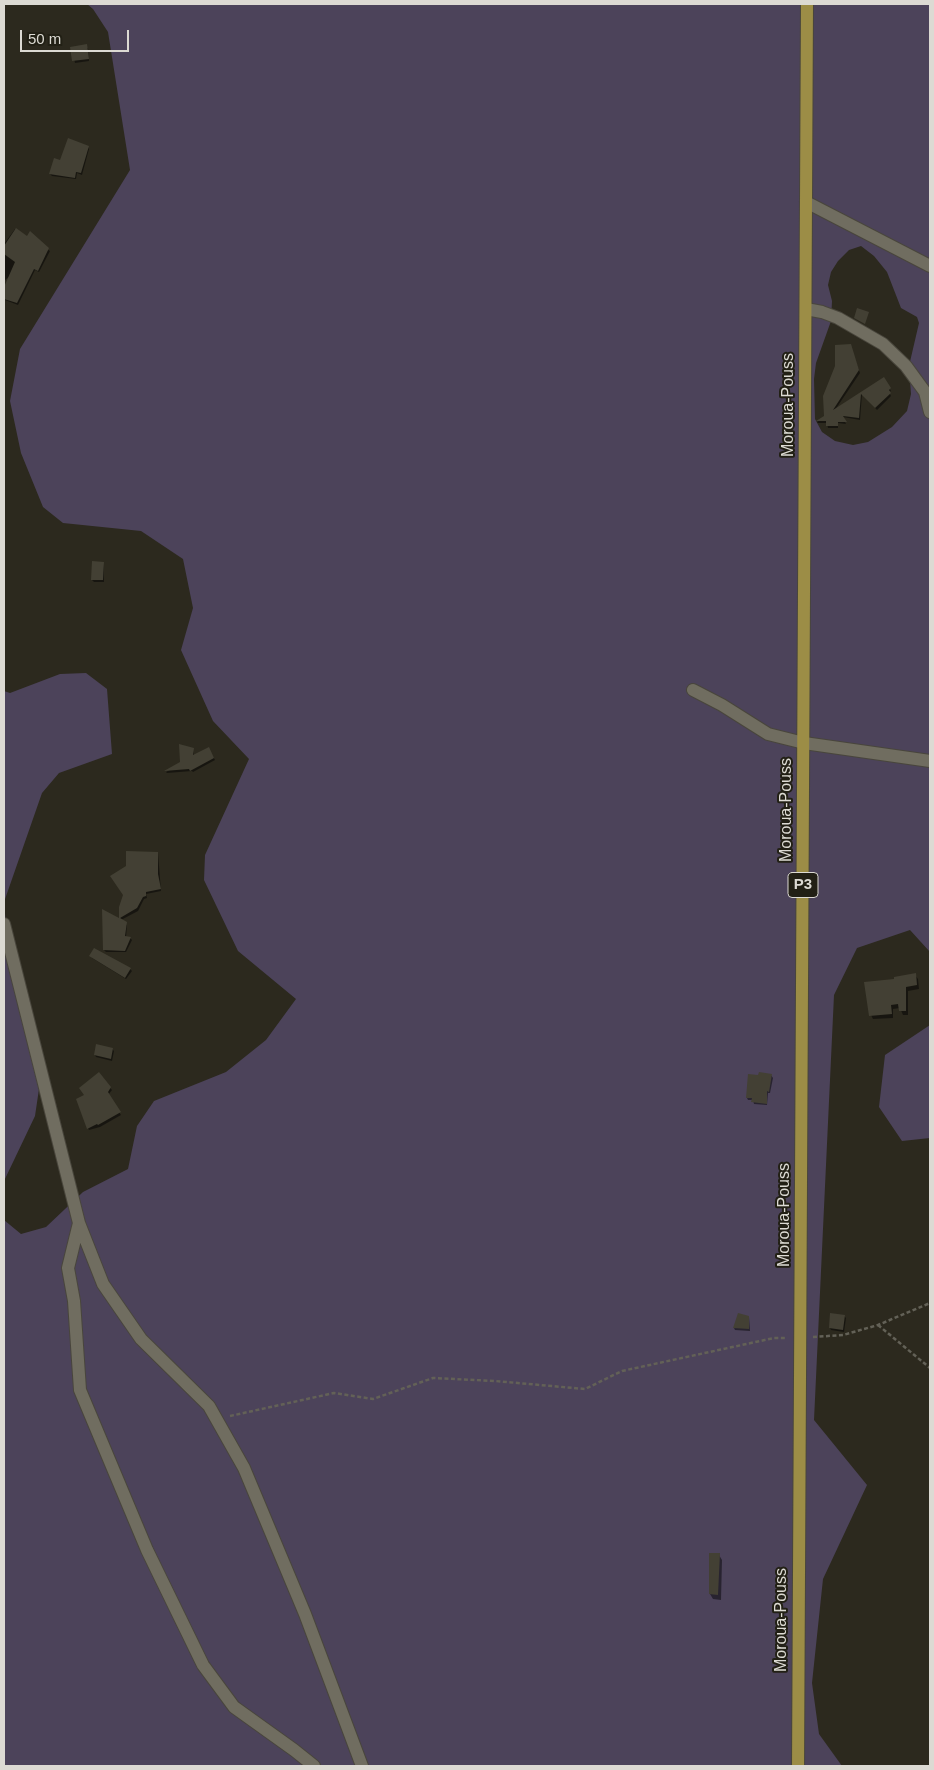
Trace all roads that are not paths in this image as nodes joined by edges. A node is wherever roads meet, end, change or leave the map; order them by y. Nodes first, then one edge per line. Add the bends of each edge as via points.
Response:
1 (807, 4) edge
2 (806, 202) junction
3 (930, 266) edge
4 (806, 309) junction
5 (930, 412) edge
6 (692, 690) dead end
7 (804, 743) junction
8 (930, 760) edge
9 (4, 924) edge
10 (79, 1223) junction
11 (314, 1766) edge
12 (362, 1766) edge
13 (798, 1766) edge

1 - 2 main road, Moroua-Pouss / P3
2 - 3 street
2 - 4 main road, Moroua-Pouss / P3
4 - 5 street via 838,318 883,344 906,366 925,392
4 - 7 main road, Moroua-Pouss / P3
6 - 7 street via 768,734
7 - 8 street
7 - 13 main road, Moroua-Pouss / P3
9 - 10 street
10 - 11 street via 68,1268 74,1301 80,1390 147,1550 203,1665 234,1707
10 - 12 street via 103,1284 141,1339 208,1406 244,1468 305,1614

